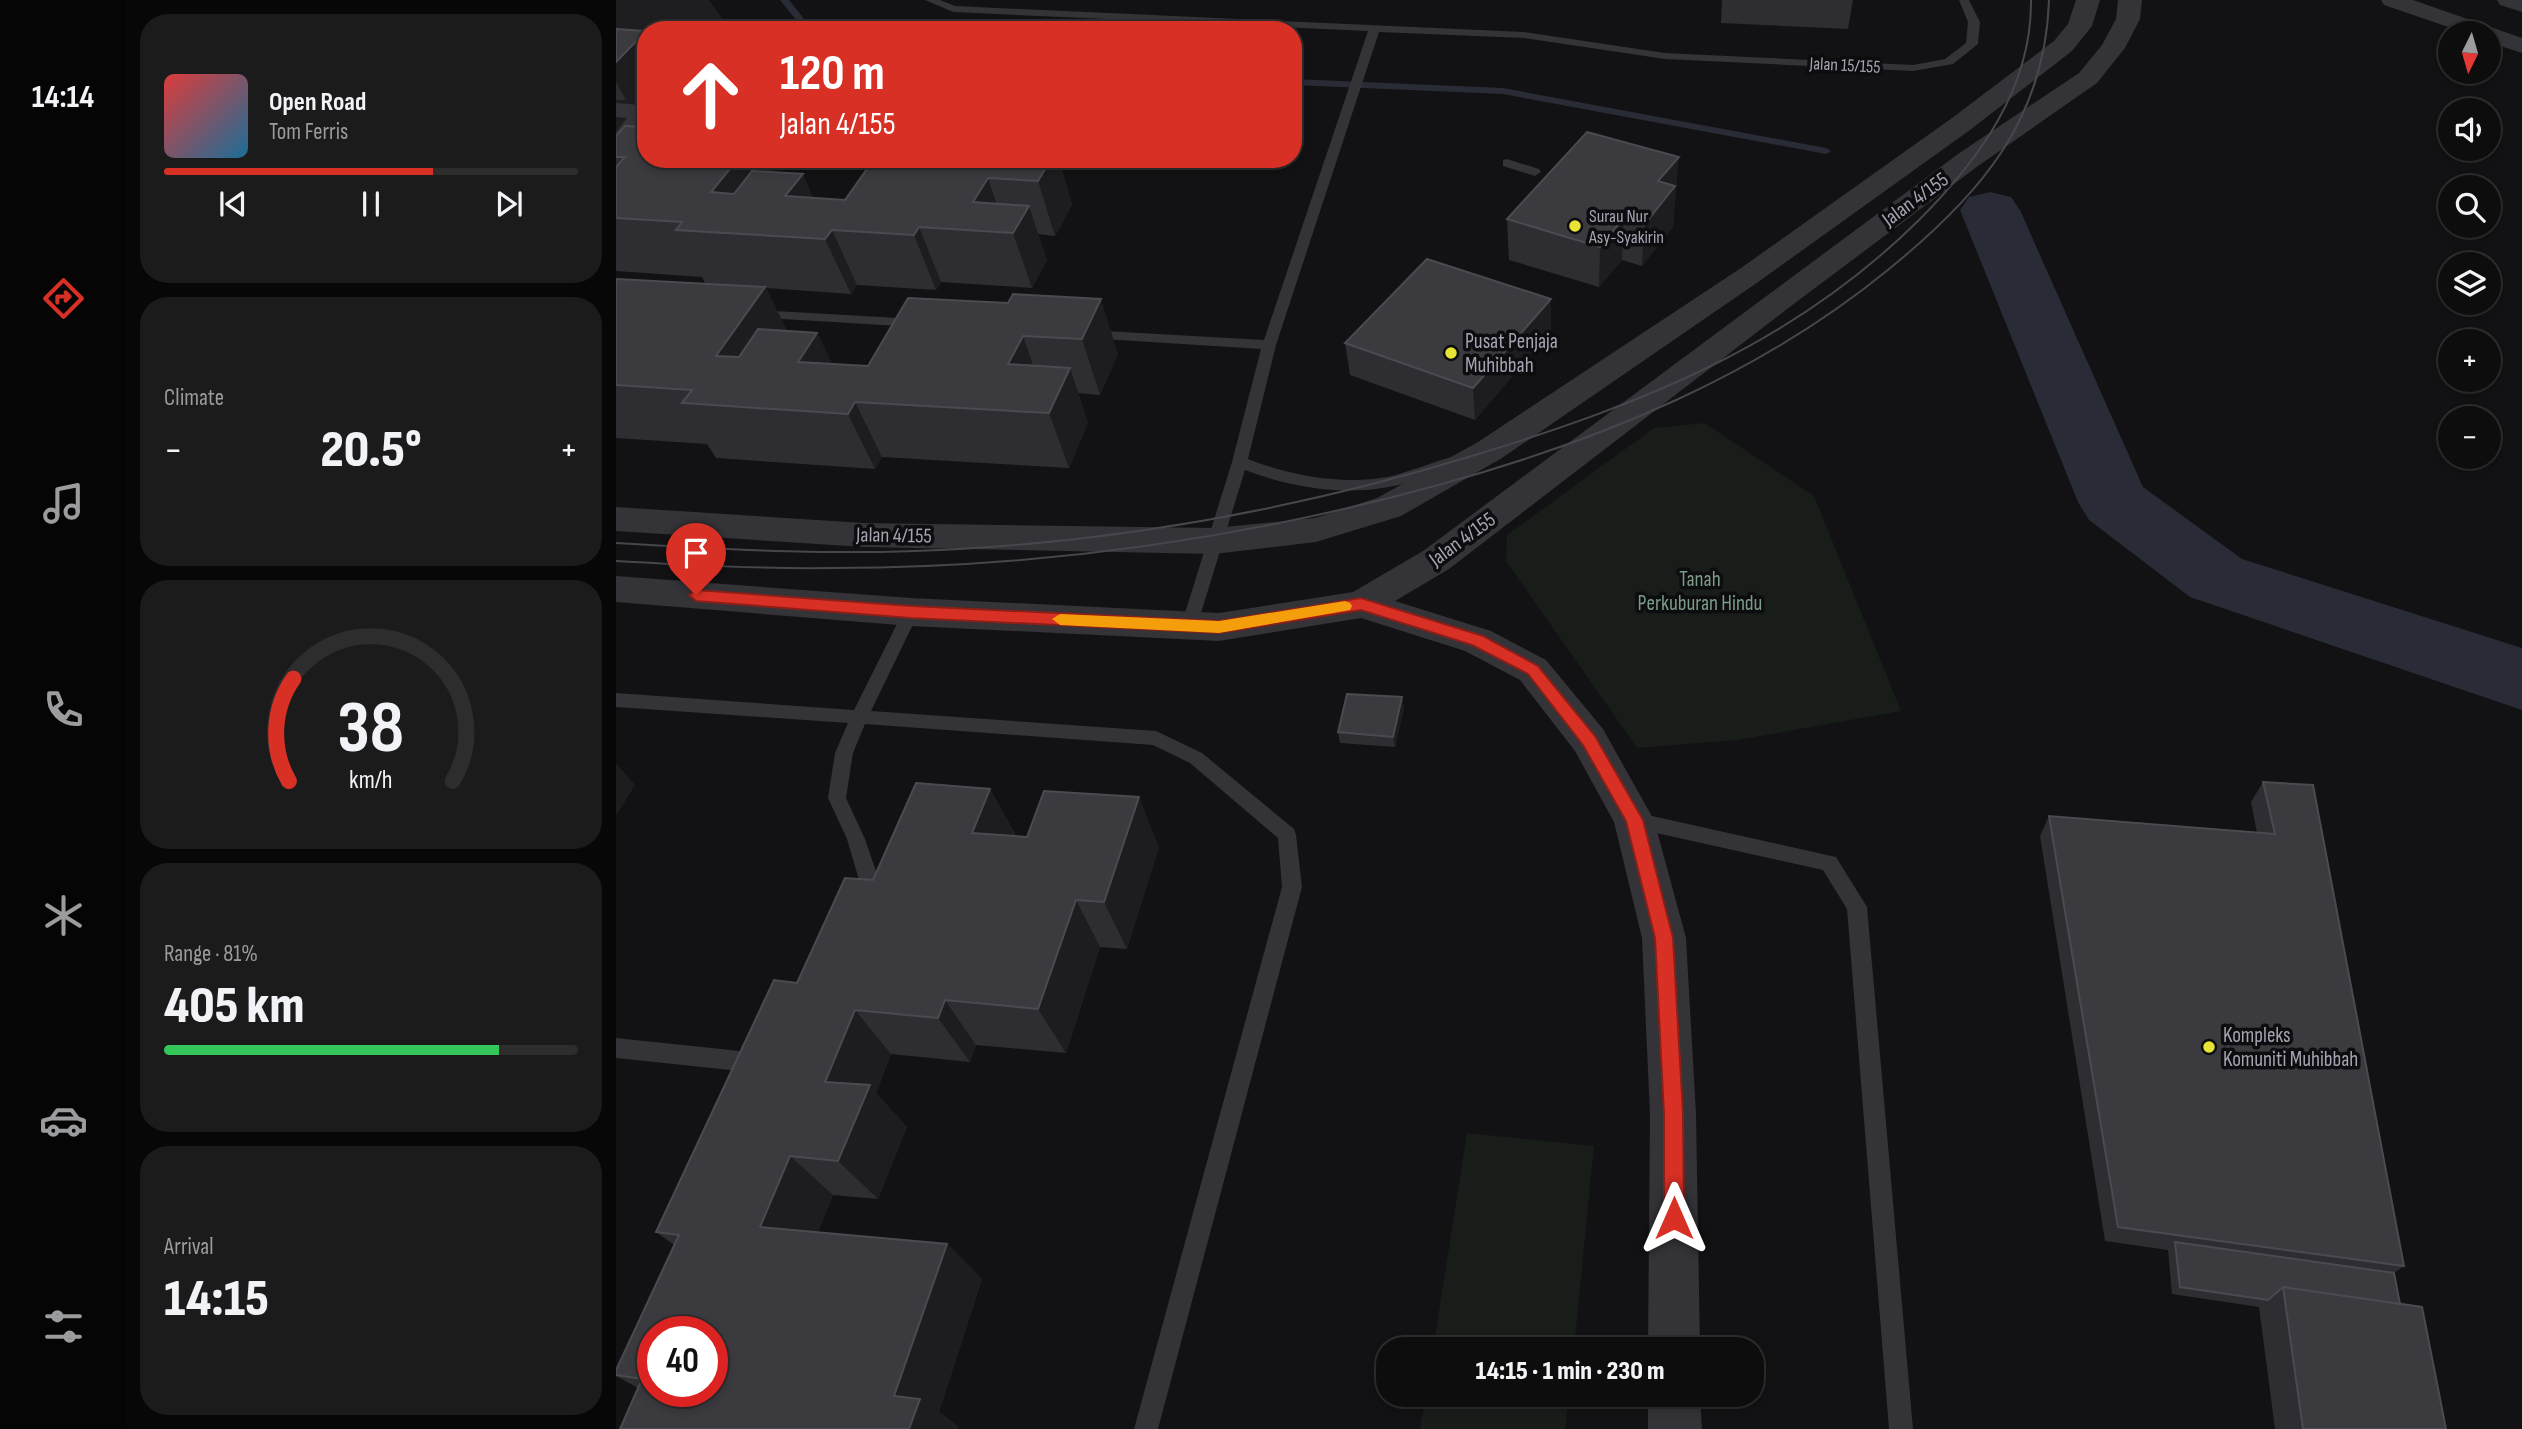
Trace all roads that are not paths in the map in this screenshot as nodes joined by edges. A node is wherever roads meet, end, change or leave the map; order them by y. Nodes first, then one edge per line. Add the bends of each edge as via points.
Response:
1 (930, 0) edge
2 (1964, 0) edge
3 (2088, 0) edge
4 (2130, 0) edge
5 (2392, 0) edge
6 (2508, 0) edge
7 (2522, 5) edge
8 (1206, 21) edge
9 (2451, 21) edge
10 (1302, 26) edge
11 (1375, 29) junction
12 (2501, 39) edge
13 (2522, 46) edge
14 (616, 110) edge
15 (637, 114) edge
16 (637, 124) edge
17 (616, 146) edge
18 (1507, 163) dead end
19 (1535, 172) dead end
20 (739, 313) edge
21 (928, 324) edge
22 (1074, 333) edge
23 (1269, 345) junction
24 (1490, 450) junction
25 (1240, 462) junction
26 (616, 519) edge
27 (1214, 541) junction
28 (616, 589) edge
29 (1361, 604) junction
30 (911, 612) junction
31 (1189, 626) junction
32 (616, 700) edge
33 (859, 716) junction
34 (1634, 820) junction
35 (856, 920) edge
36 (616, 1048) edge
37 (777, 1065) edge
38 (1674, 1337) edge
39 (1675, 1407) edge
40 (1146, 1429) edge
41 (1675, 1429) edge
42 (1901, 1429) edge

1 - 8 lane, Jalan 15/155 via 953,9
2 - 11 lane, Jalan 15/155 via 1974,22 1972,44 1949,62 1913,68 1665,56 1524,35
3 - 24 street, Jalan 4/155 via 2080,26 2063,46 1961,124 1751,274
4 - 29 street, Jalan 4/155 via 2128,19 2113,48 2088,78 1827,264 1436,560
5 - 9 street
6 - 7 street
10 - 11 lane, Jalan 15/155
11 - 23 lane
12 - 13 street
14 - 15 street
16 - 17 street
18 - 19 lane
20 - 21 lane
22 - 23 lane
23 - 25 lane
24 - 25 lane via 1388,482 1336,484 1281,478
24 - 27 street, Jalan 4/155 via 1390,507 1315,530
25 - 27 lane
26 - 27 street, Jalan 4/155 via 864,535
27 - 31 lane
28 - 30 street, Jalan 4/155
29 - 31 street, Jalan 4/155 via 1219,627
29 - 34 street via 1478,640 1533,670 1589,740
30 - 31 street, Jalan 4/155
30 - 33 lane
32 - 33 lane
33 - 35 lane via 844,752 837,798 869,880
33 - 40 lane via 1156,738 1196,758 1287,835 1292,887
34 - 38 street via 1664,938 1673,1114
34 - 42 lane via 1829,863 1857,907
36 - 37 lane
39 - 41 street

